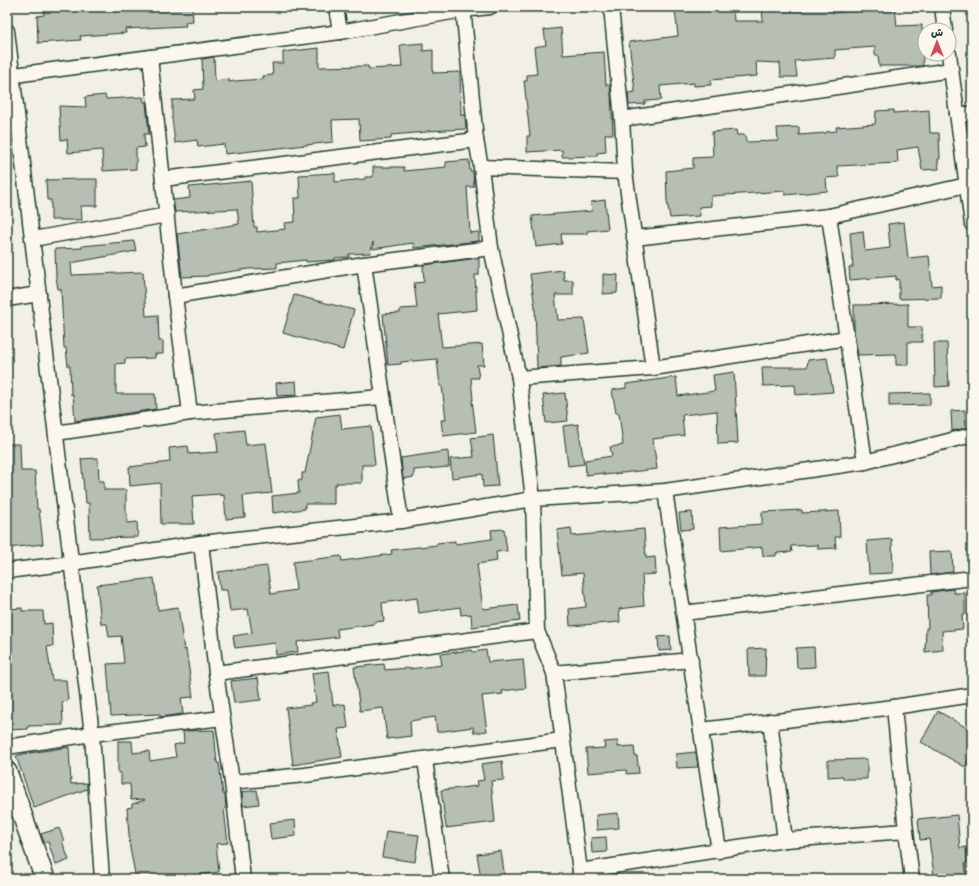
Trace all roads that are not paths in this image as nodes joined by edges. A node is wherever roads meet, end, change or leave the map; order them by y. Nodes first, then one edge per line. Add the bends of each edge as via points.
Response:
1 (336, 7) edge
2 (490, 7) edge
3 (611, 7) edge
4 (942, 7) edge
5 (463, 8) edge
6 (945, 22) edge
7 (7, 31) edge
8 (340, 32) junction
9 (150, 57) junction
10 (950, 62) edge
11 (951, 70) junction
12 (10, 75) edge
13 (957, 114) junction
14 (972, 114) edge
15 (622, 119) junction
16 (476, 140) junction
17 (481, 167) junction
18 (625, 172) junction
19 (163, 178) junction
20 (970, 185) edge
21 (167, 215) junction
22 (829, 216) junction
23 (972, 224) edge
24 (634, 238) junction
25 (33, 239) junction
26 (491, 248) junction
27 (364, 264) junction
28 (40, 294) junction
29 (175, 296) junction
30 (7, 299) edge
31 (847, 338) junction
32 (653, 368) junction
33 (519, 378) junction
34 (382, 396) junction
35 (190, 413) junction
36 (56, 433) junction
37 (972, 435) edge
38 (865, 462) junction
39 (665, 490) junction
40 (533, 499) junction
41 (401, 521) junction
42 (201, 543) junction
43 (71, 563) junction
44 (7, 571) edge
45 (972, 578) edge
46 (684, 613) junction
47 (537, 631) junction
48 (691, 660) junction
49 (216, 673) junction
50 (554, 673) junction
51 (972, 695) edge
52 (894, 707) junction
53 (222, 718) junction
54 (770, 721) junction
55 (701, 730) junction
56 (92, 734) junction
57 (562, 740) junction
58 (7, 747) edge
59 (425, 760) junction
60 (7, 772) edge
61 (232, 782) junction
62 (906, 831) junction
63 (785, 840) junction
64 (718, 851) junction
65 (580, 875) edge
66 (45, 879) edge
67 (102, 879) edge
68 (243, 879) edge
69 (442, 879) edge
70 (912, 879) edge

1 - 8 street
2 - 5 street
3 - 15 street
4 - 6 street
5 - 8 street
5 - 16 street
7 - 12 street
8 - 9 street
9 - 12 street
9 - 19 street
10 - 11 street
11 - 13 street
11 - 15 street
12 - 25 street
13 - 14 street
13 - 20 street
15 - 18 street
16 - 17 street
16 - 19 street
17 - 18 street
17 - 26 street
18 - 24 street
19 - 21 street
20 - 22 street
20 - 23 street
21 - 25 street
21 - 29 street
22 - 24 street
22 - 31 street
24 - 32 street
25 - 28 street
26 - 27 street
26 - 33 street
27 - 29 street
27 - 34 street
28 - 30 street
28 - 36 street
29 - 35 street
31 - 32 street
31 - 38 street
32 - 33 street
33 - 40 street
34 - 35 street
34 - 41 street
35 - 36 street
36 - 43 street
37 - 38 street
38 - 39 street
39 - 40 street
39 - 46 street
40 - 41 street
40 - 47 street
41 - 42 street
42 - 43 street
42 - 49 street
43 - 44 street
43 - 56 street
45 - 46 street
46 - 48 street
47 - 49 street
47 - 50 street
48 - 50 street
48 - 55 street
49 - 53 street
50 - 57 street
51 - 52 street
52 - 54 street
52 - 62 street
53 - 56 street
53 - 61 street
54 - 55 street
54 - 63 street
55 - 64 street
56 - 58 street
56 - 67 street
57 - 59 street
57 - 65 street
59 - 61 street
59 - 69 street
60 - 66 main road
61 - 68 street
62 - 63 street
62 - 70 street
63 - 64 street
64 - 65 street

